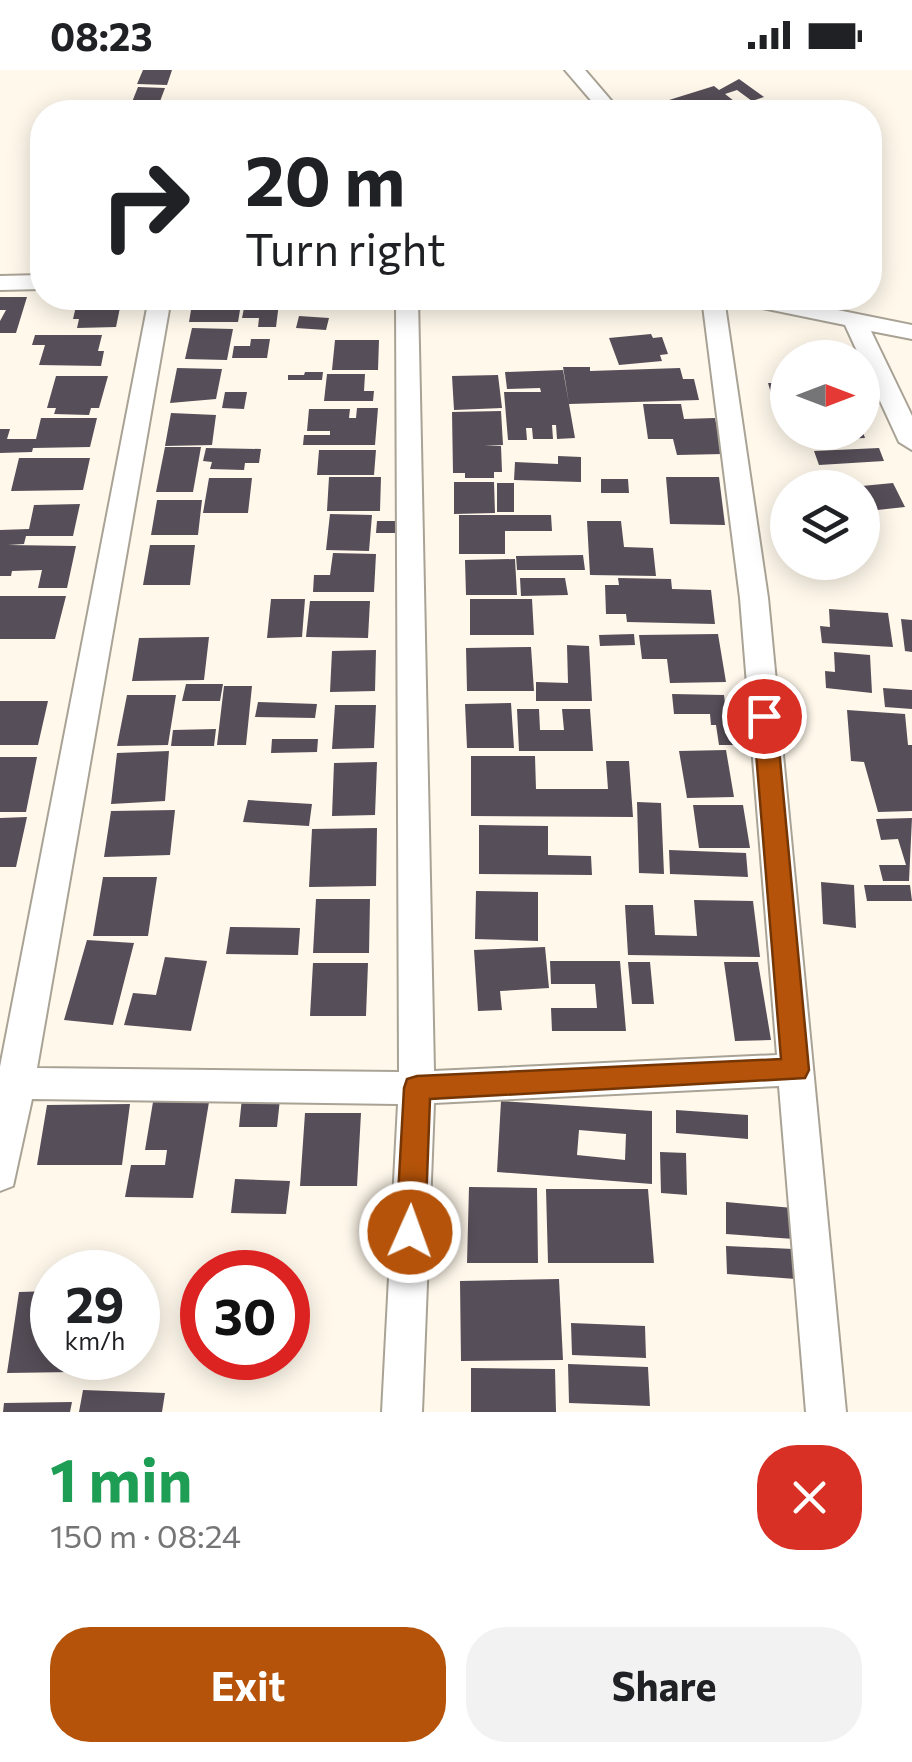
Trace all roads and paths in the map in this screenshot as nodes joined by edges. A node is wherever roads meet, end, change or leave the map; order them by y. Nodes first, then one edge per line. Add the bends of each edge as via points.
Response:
1 (575, 70) edge
2 (601, 100) edge
3 (0, 282) edge
4 (30, 282) edge
5 (158, 310) edge
6 (406, 310) edge
7 (715, 310) edge
8 (812, 310) edge
9 (854, 319) junction
10 (912, 332) edge
11 (912, 442) edge
12 (796, 1070) junction
13 (9, 1082) edge
14 (417, 1088) junction
15 (0, 1174) edge
16 (402, 1412) edge
17 (826, 1412) edge

1 - 2 street
3 - 4 street
5 - 13 street
6 - 14 street
7 - 12 street via 754,598
8 - 9 street
9 - 10 street
9 - 11 street
12 - 14 street
12 - 17 street
13 - 14 street
13 - 15 street
14 - 16 street

